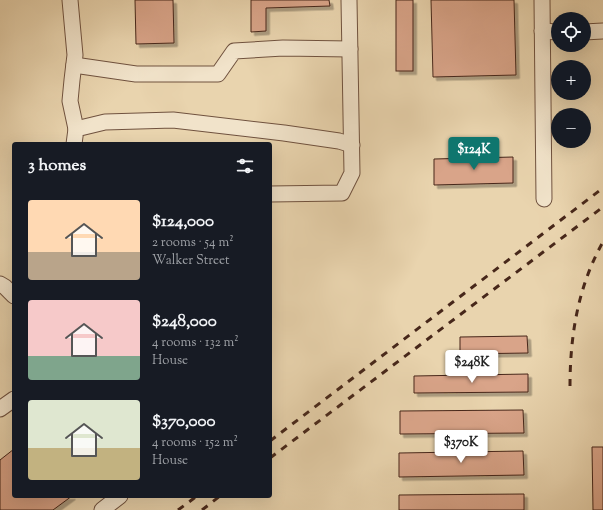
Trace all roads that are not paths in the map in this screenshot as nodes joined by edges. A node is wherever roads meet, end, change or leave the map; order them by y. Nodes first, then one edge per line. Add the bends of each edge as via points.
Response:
1 (70, 0) edge
2 (349, 0) edge
3 (542, 0) edge
4 (542, 31) junction
5 (603, 31) edge
6 (551, 32) edge
7 (591, 32) edge
8 (350, 49) junction
9 (74, 65) junction
10 (76, 129) junction
11 (74, 142) edge
12 (352, 145) junction
13 (272, 194) edge
14 (544, 199) dead end
15 (0, 284) edge
16 (12, 294) edge
17 (12, 400) edge
18 (0, 409) edge
19 (117, 498) edge
20 (102, 510) edge

1 - 9 street
2 - 8 street
3 - 4 street
4 - 6 street
4 - 14 street
5 - 7 street
8 - 9 street via 283,48 234,51 218,74 136,74
8 - 12 street
9 - 10 street via 70,102
10 - 11 street
10 - 12 street via 105,122 173,120 300,135
12 - 13 street via 352,173 342,193
15 - 16 street
17 - 18 street
19 - 20 street

